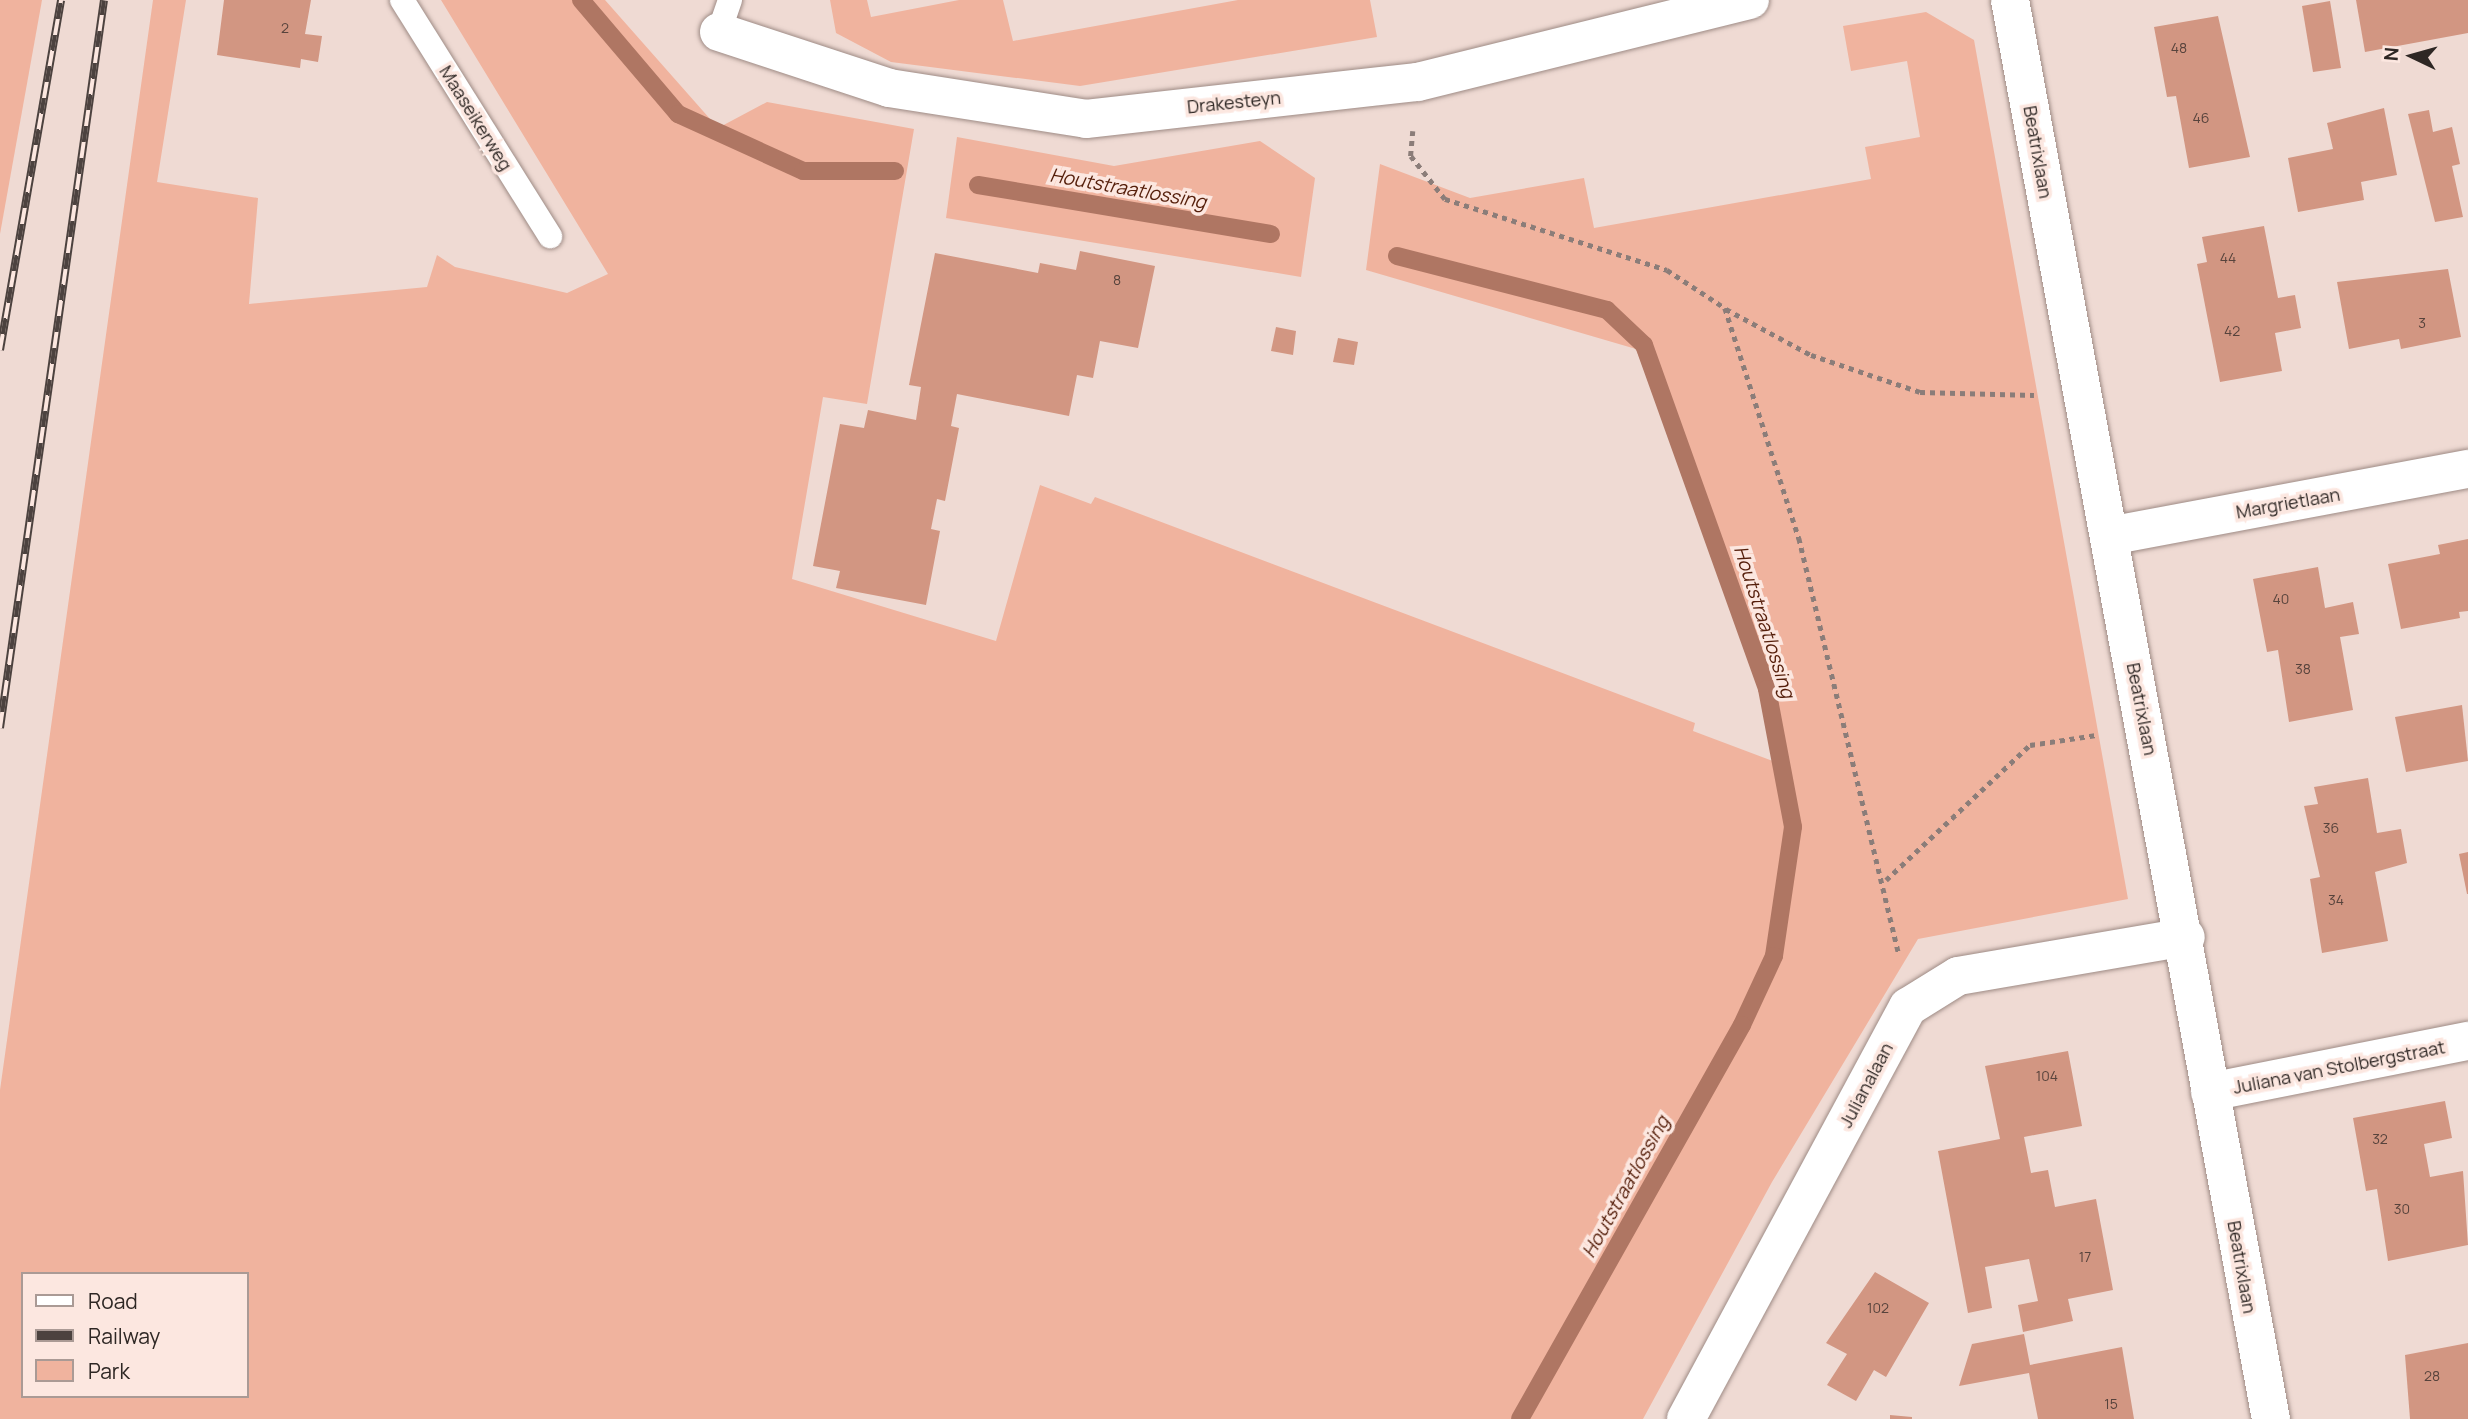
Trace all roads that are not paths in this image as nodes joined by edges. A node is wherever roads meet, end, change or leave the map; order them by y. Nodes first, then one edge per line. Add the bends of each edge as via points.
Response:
1 (402, 0) edge
2 (1750, 0) edge
3 (2010, 0) edge
4 (725, 16) edge
5 (551, 236) dead end
6 (2468, 470) edge
7 (2109, 536) junction
8 (2186, 937) junction
9 (2468, 1041) edge
10 (2210, 1092) junction
11 (1686, 1419) edge
12 (2270, 1419) edge

1 - 5 lane, Maaseikerweg
2 - 4 street, Drakesteyn via 1418,82 1086,119 890,88
3 - 7 street, Beatrixlaan
6 - 7 street, Margrietlaan
7 - 8 street, Beatrixlaan
8 - 10 street, Beatrixlaan
8 - 11 street, Julianalaan via 1958,976 1908,1007
9 - 10 street, Juliana van Stolbergstraat
10 - 12 street, Beatrixlaan

